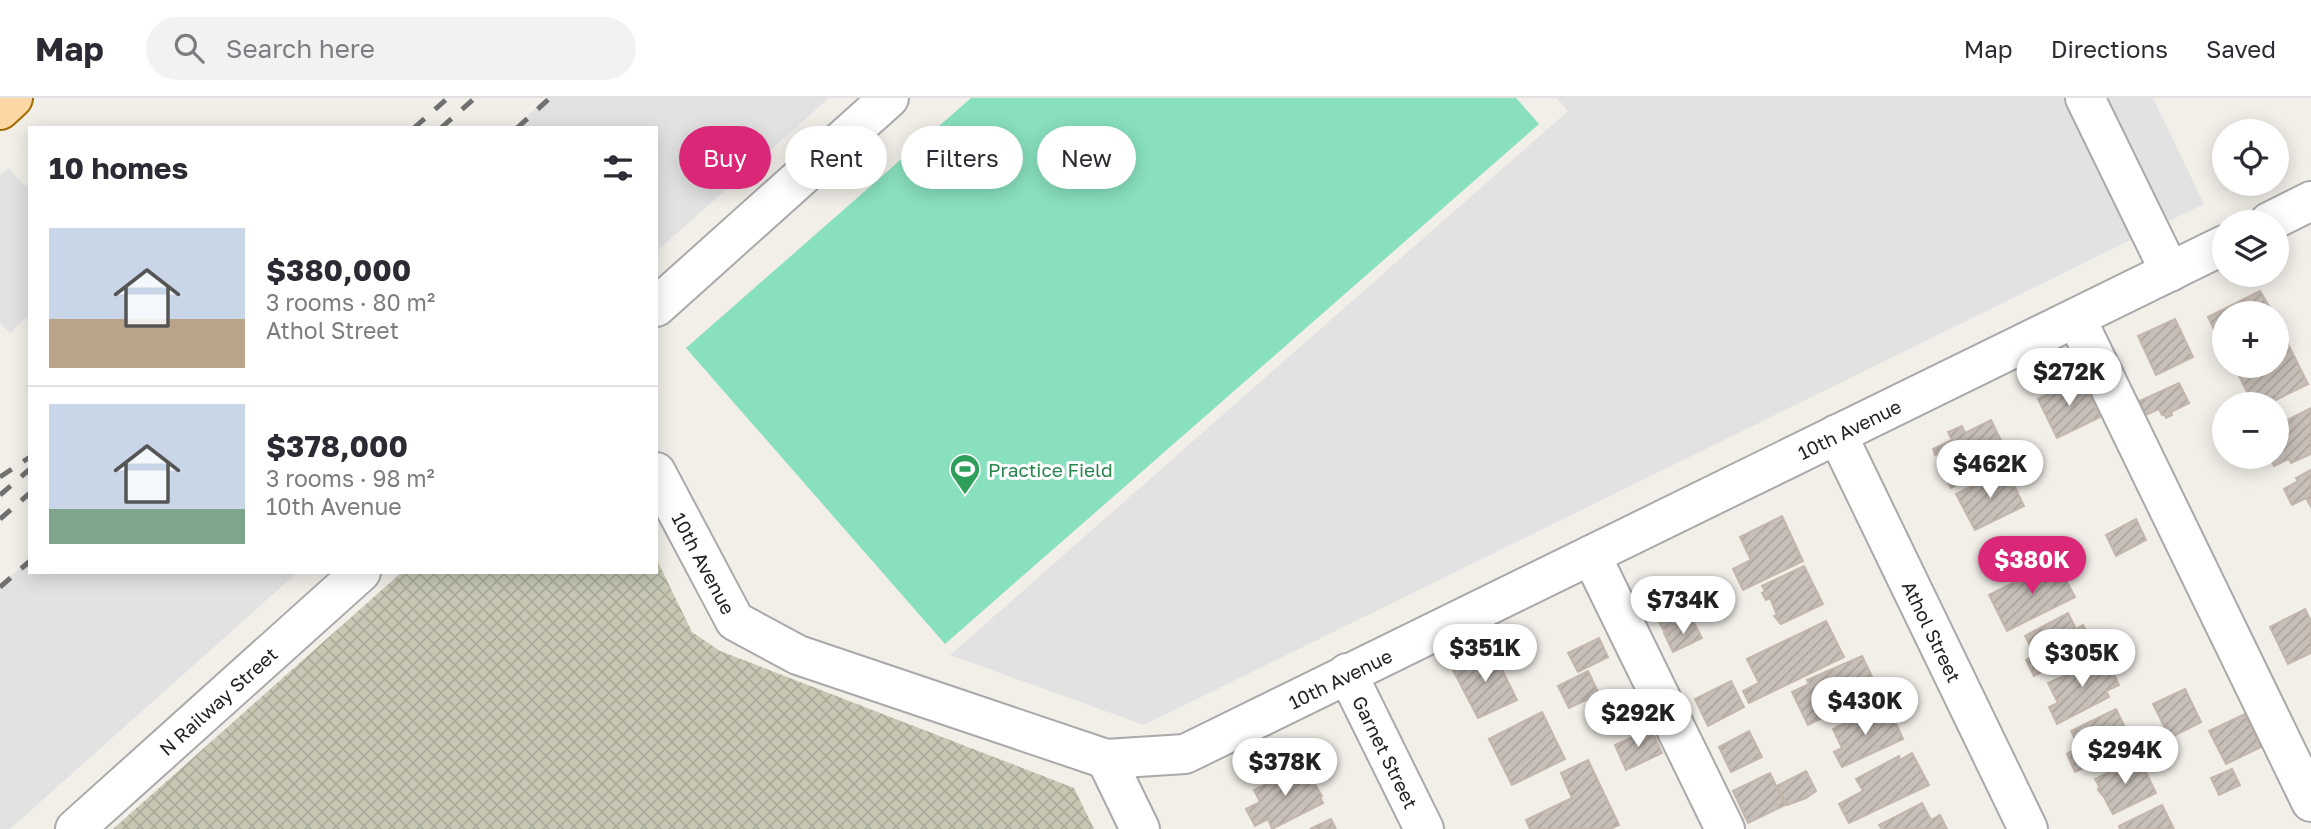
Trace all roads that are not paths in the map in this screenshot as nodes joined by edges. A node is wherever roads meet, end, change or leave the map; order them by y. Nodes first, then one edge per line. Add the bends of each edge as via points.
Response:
1 (13, 98) edge
2 (889, 98) edge
3 (2085, 98) edge
4 (0, 110) edge
5 (2311, 201) edge
6 (2289, 212) edge
7 (2212, 250) edge
8 (2170, 272) junction
9 (658, 305) edge
10 (2076, 318) junction
11 (1837, 434) junction
12 (658, 476) edge
13 (1591, 555) junction
14 (359, 574) edge
15 (1348, 673) junction
16 (1106, 759) junction
17 (2311, 802) edge
18 (75, 829) edge
19 (1140, 829) edge
20 (1424, 829) edge
21 (1725, 829) edge
22 (2028, 829) edge

1 - 4 main road
2 - 9 street
3 - 8 street
5 - 6 street
7 - 8 street, 10th Avenue
8 - 10 street, 10th Avenue
10 - 11 street, 10th Avenue
10 - 17 street
11 - 13 street, 10th Avenue
11 - 22 street, Athol Street
12 - 16 street, 10th Avenue via 736,621 798,655
13 - 15 street, 10th Avenue
13 - 21 street
14 - 18 street, N Railway Street
15 - 16 street, 10th Avenue via 1185,754
15 - 20 street, Garnet Street
16 - 19 street

